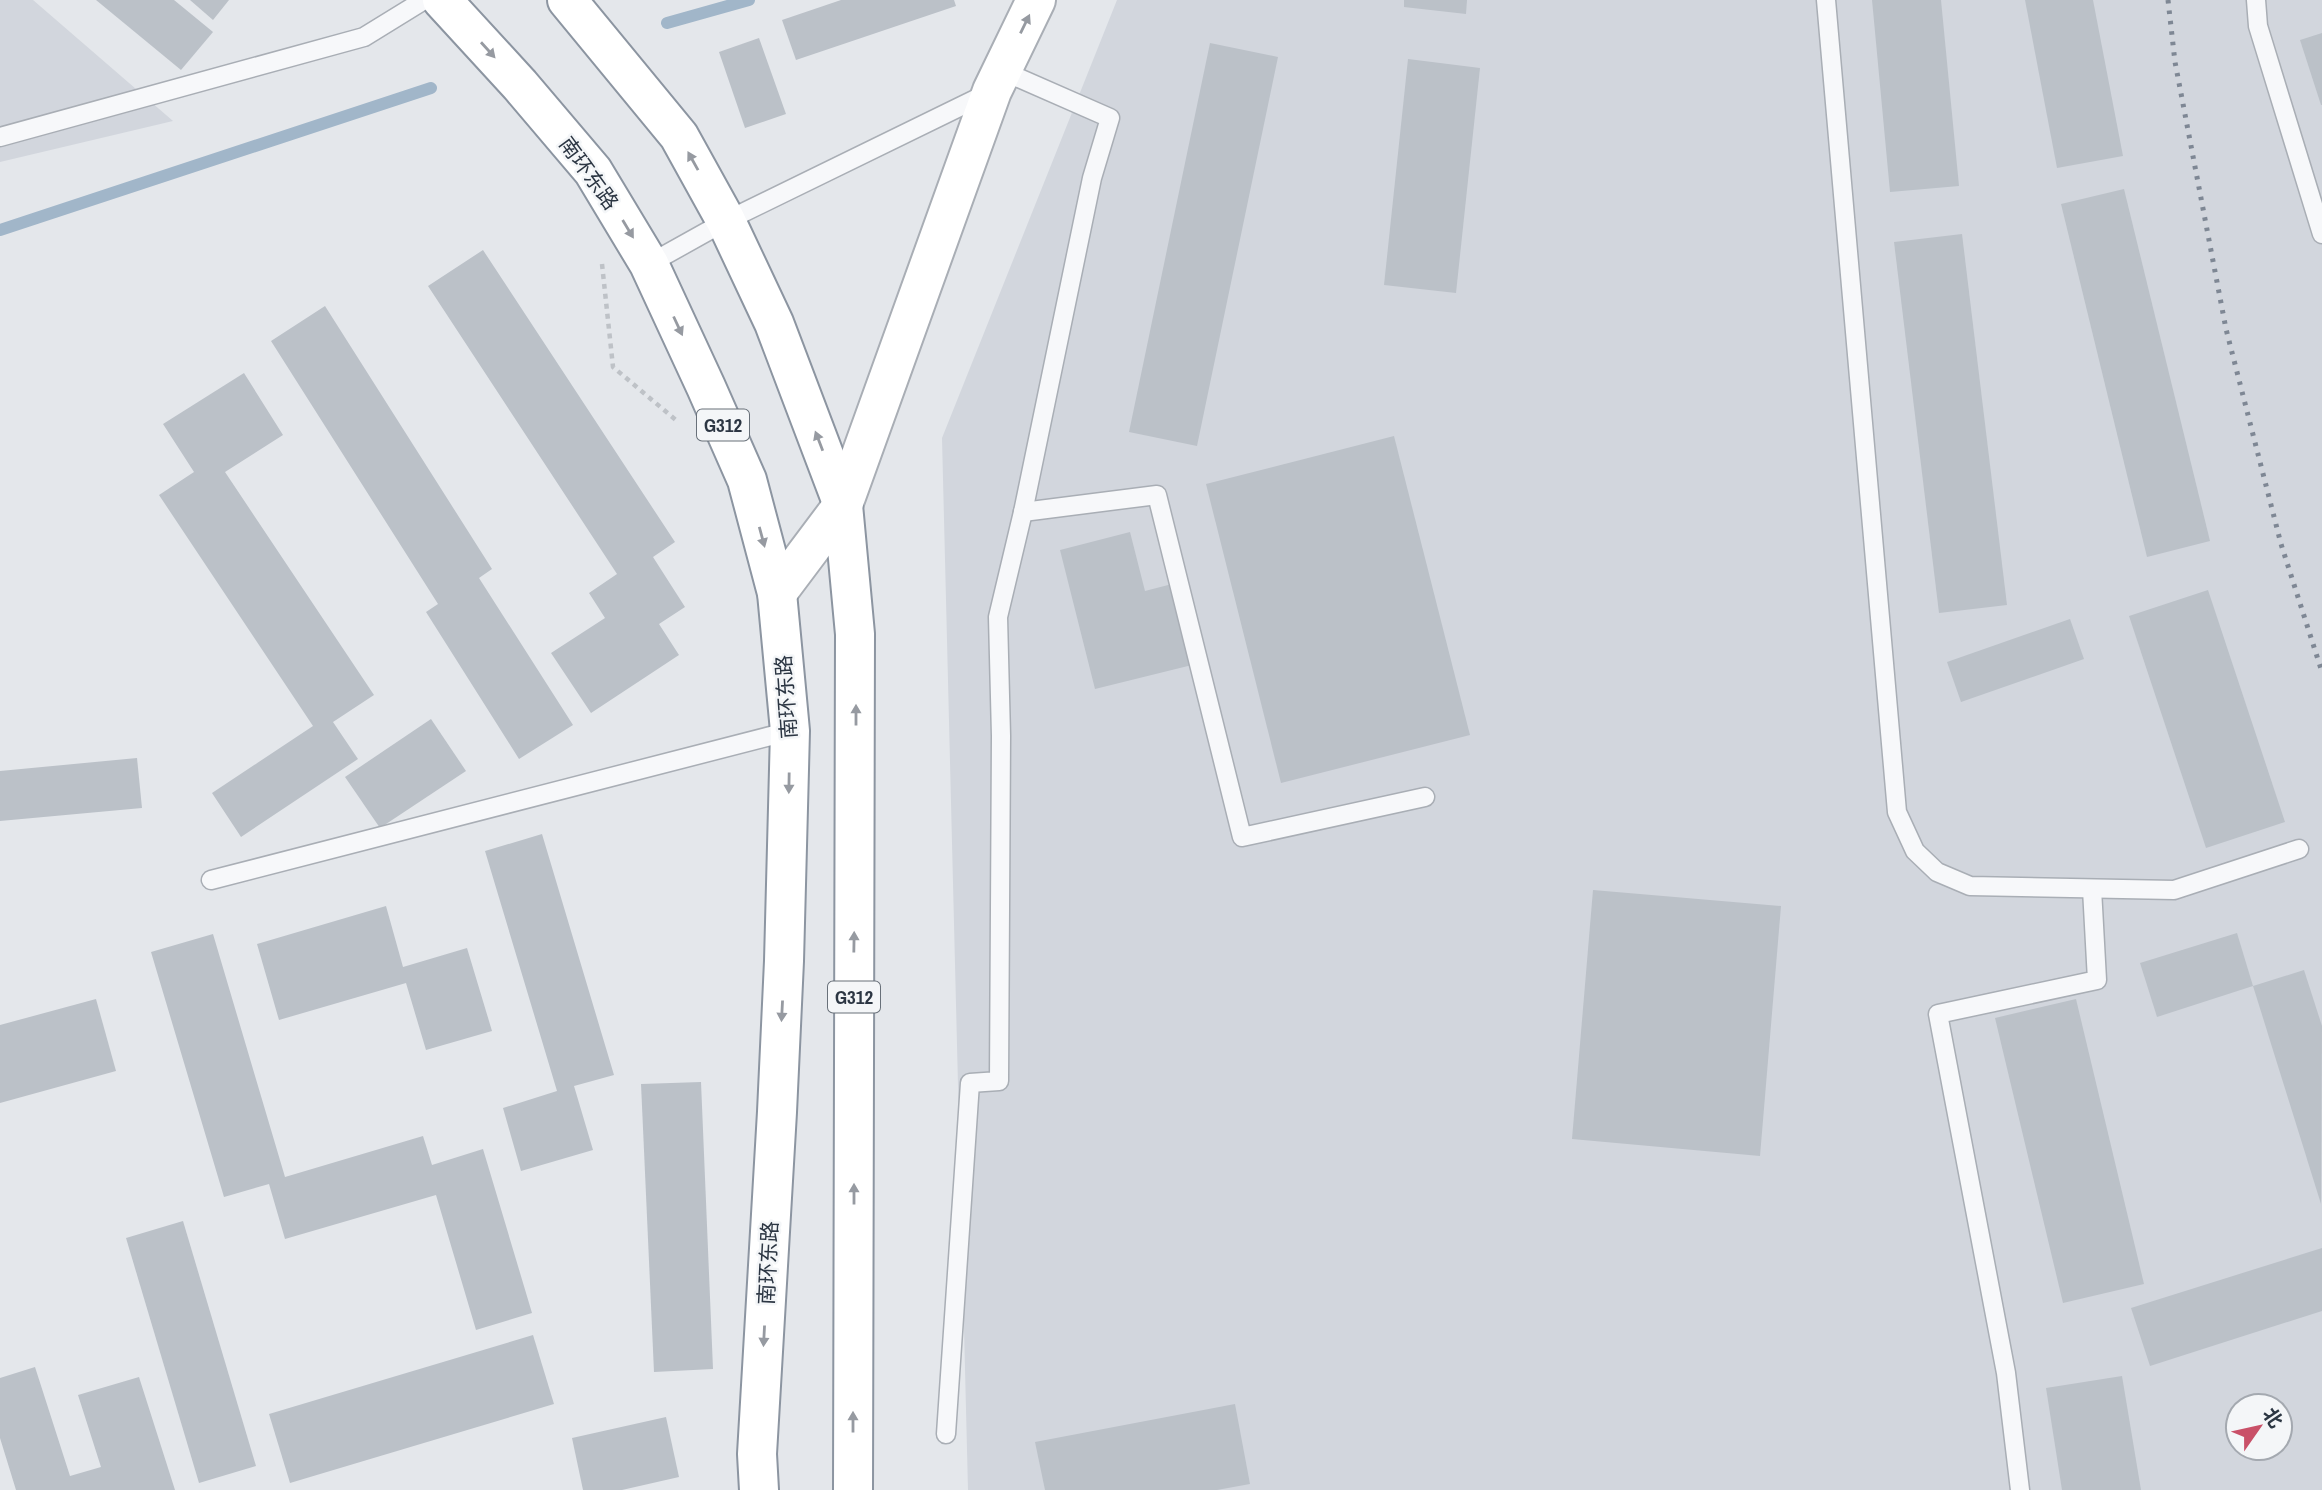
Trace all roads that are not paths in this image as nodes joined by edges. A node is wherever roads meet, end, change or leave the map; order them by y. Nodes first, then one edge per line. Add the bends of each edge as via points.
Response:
1 (424, 0) edge
2 (442, 0) edge
3 (1036, 0) edge
4 (1826, 0) edge
5 (2256, 0) edge
6 (570, 1) edge
7 (998, 81) junction
8 (0, 137) edge
9 (726, 221) junction
10 (2322, 234) edge
11 (649, 264) junction
12 (843, 505) junction
13 (1023, 512) junction
14 (777, 593) junction
15 (790, 731) junction
16 (1425, 797) dead end
17 (2299, 849) dead end
18 (211, 880) dead end
19 (2092, 889) junction
20 (946, 1434) dead end
21 (759, 1490) edge
22 (853, 1490) edge
23 (2020, 1490) edge

1 - 8 lane via 364,37
2 -> 11 main road, 南环东路 / G312 via 593,171
7 -> 3 main road
4 - 19 lane via 1897,812 1914,851 1937,872 1970,886
5 - 10 lane via 2258,26
9 -> 6 main road, G312 via 680,136
7 - 9 lane
7 - 12 main road
7 - 13 lane via 1110,118 1092,178
9 - 11 lane
12 -> 9 main road, G312 via 774,323
11 -> 14 main road, 南环东路 / G312 via 747,480
12 - 14 main road
22 -> 12 main road, G312 via 855,635
13 - 16 lane via 1157,495 1242,837
13 - 20 lane via 998,617 999,1081 970,1083
14 - 15 main road, 南环东路 / G312
15 - 18 lane
15 -> 21 main road, 南环东路 / G312 via 778,1112 757,1454
17 - 19 lane via 2174,890
19 - 23 lane via 2097,980 1938,1014 2006,1373

